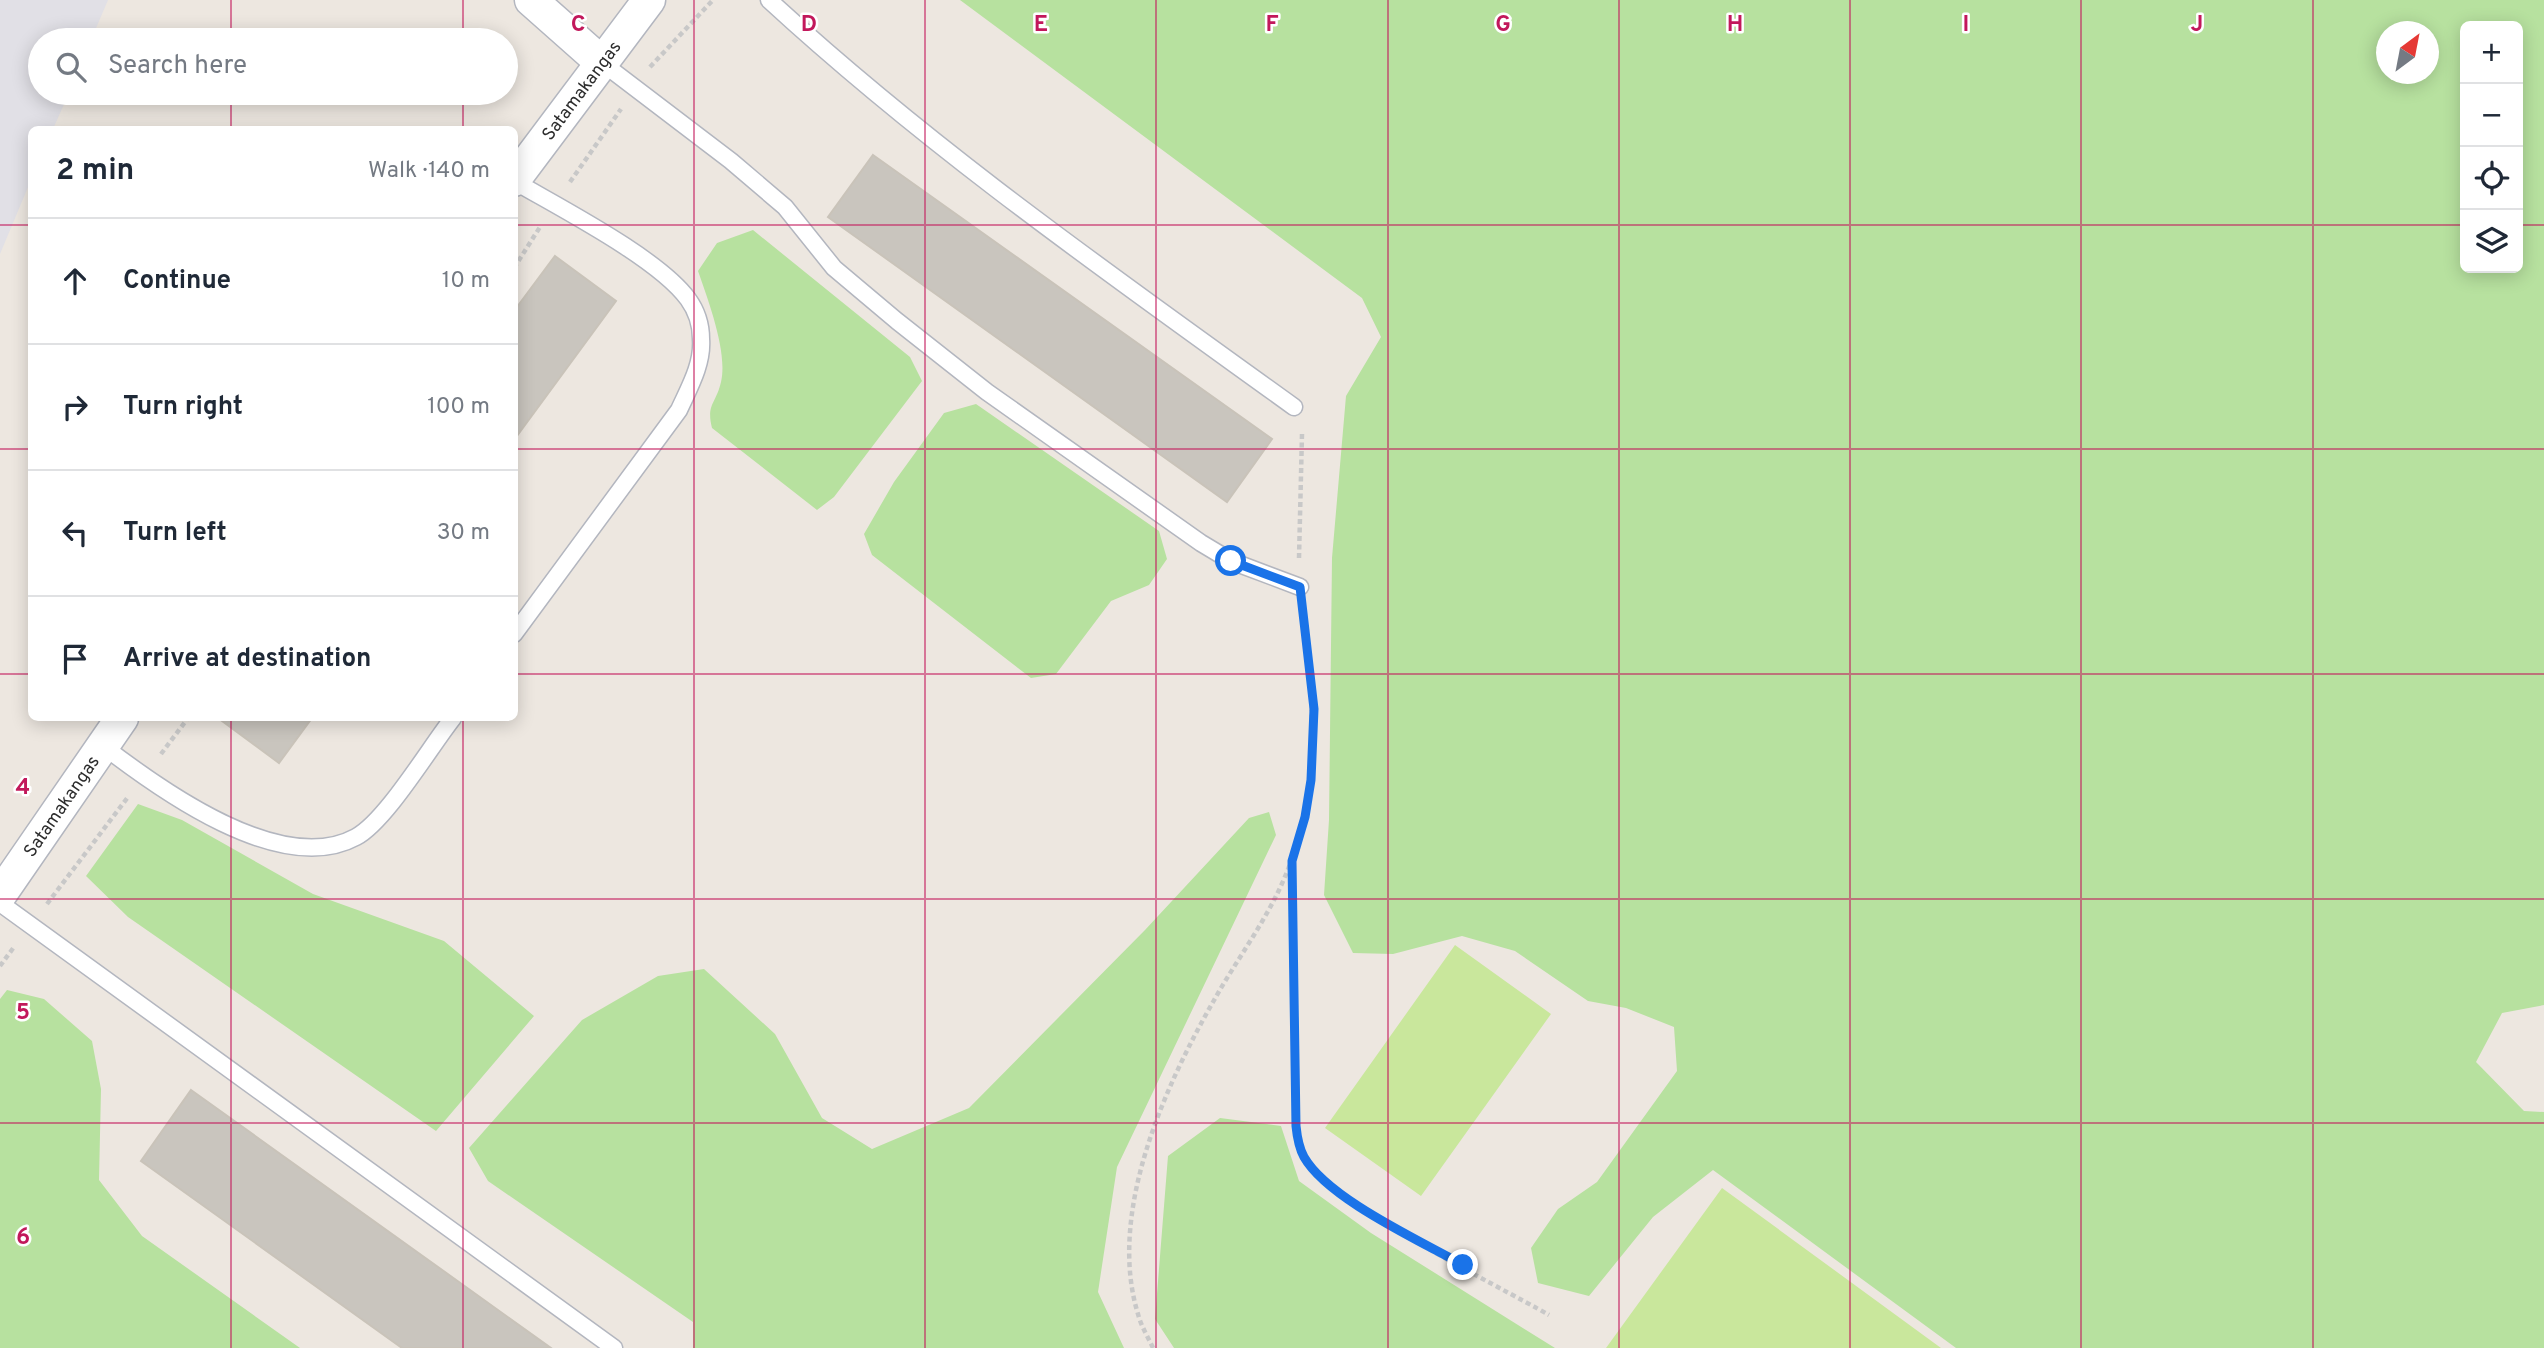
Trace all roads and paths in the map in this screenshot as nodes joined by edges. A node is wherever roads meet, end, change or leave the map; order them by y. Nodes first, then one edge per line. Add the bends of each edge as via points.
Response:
1 (531, 0) edge
2 (649, 0) edge
3 (713, 0) edge
4 (769, 0) edge
5 (601, 62) junction
6 (635, 89) junction
7 (518, 176) edge
8 (518, 183) edge
9 (554, 204) junction
10 (518, 262) edge
11 (1294, 407) joint
12 (1300, 587) junction
13 (518, 630) edge
14 (120, 721) edge
15 (186, 721) edge
16 (451, 721) edge
17 (102, 745) junction
18 (144, 777) junction
19 (1292, 861) junction
20 (0, 895) edge
21 (0, 903) edge
22 (30, 925) junction
23 (0, 966) edge
24 (1549, 1315) dead end
25 (614, 1348) edge
26 (1153, 1348) edge

1 - 5 street
2 - 5 street, Satamakangas
3 - 6 path via 655,60
4 - 11 lane via 872,93 1029,215
5 - 6 lane
5 - 7 street, Satamakangas
6 - 9 path
6 - 12 lane via 731,160 785,207 834,268 987,393 1201,543 1262,575
8 - 9 lane
9 - 10 path
9 - 13 lane via 672,281 689,300 702,342 697,371 679,410
11 - 12 path via 1302,428 1303,454
12 - 19 path via 1314,709 1311,780
14 - 17 street, Satamakangas
15 - 18 path
16 - 18 lane via 375,821 358,836 337,845 296,846 234,829
17 - 18 lane
17 - 20 street, Satamakangas
18 - 22 path
19 - 24 path via 1296,1126 1304,1157 1332,1186 1373,1214
19 - 26 path via 1260,925 1212,1003 1142,1162 1134,1201 1131,1276 1137,1314
21 - 22 lane
22 - 23 path
22 - 25 lane

